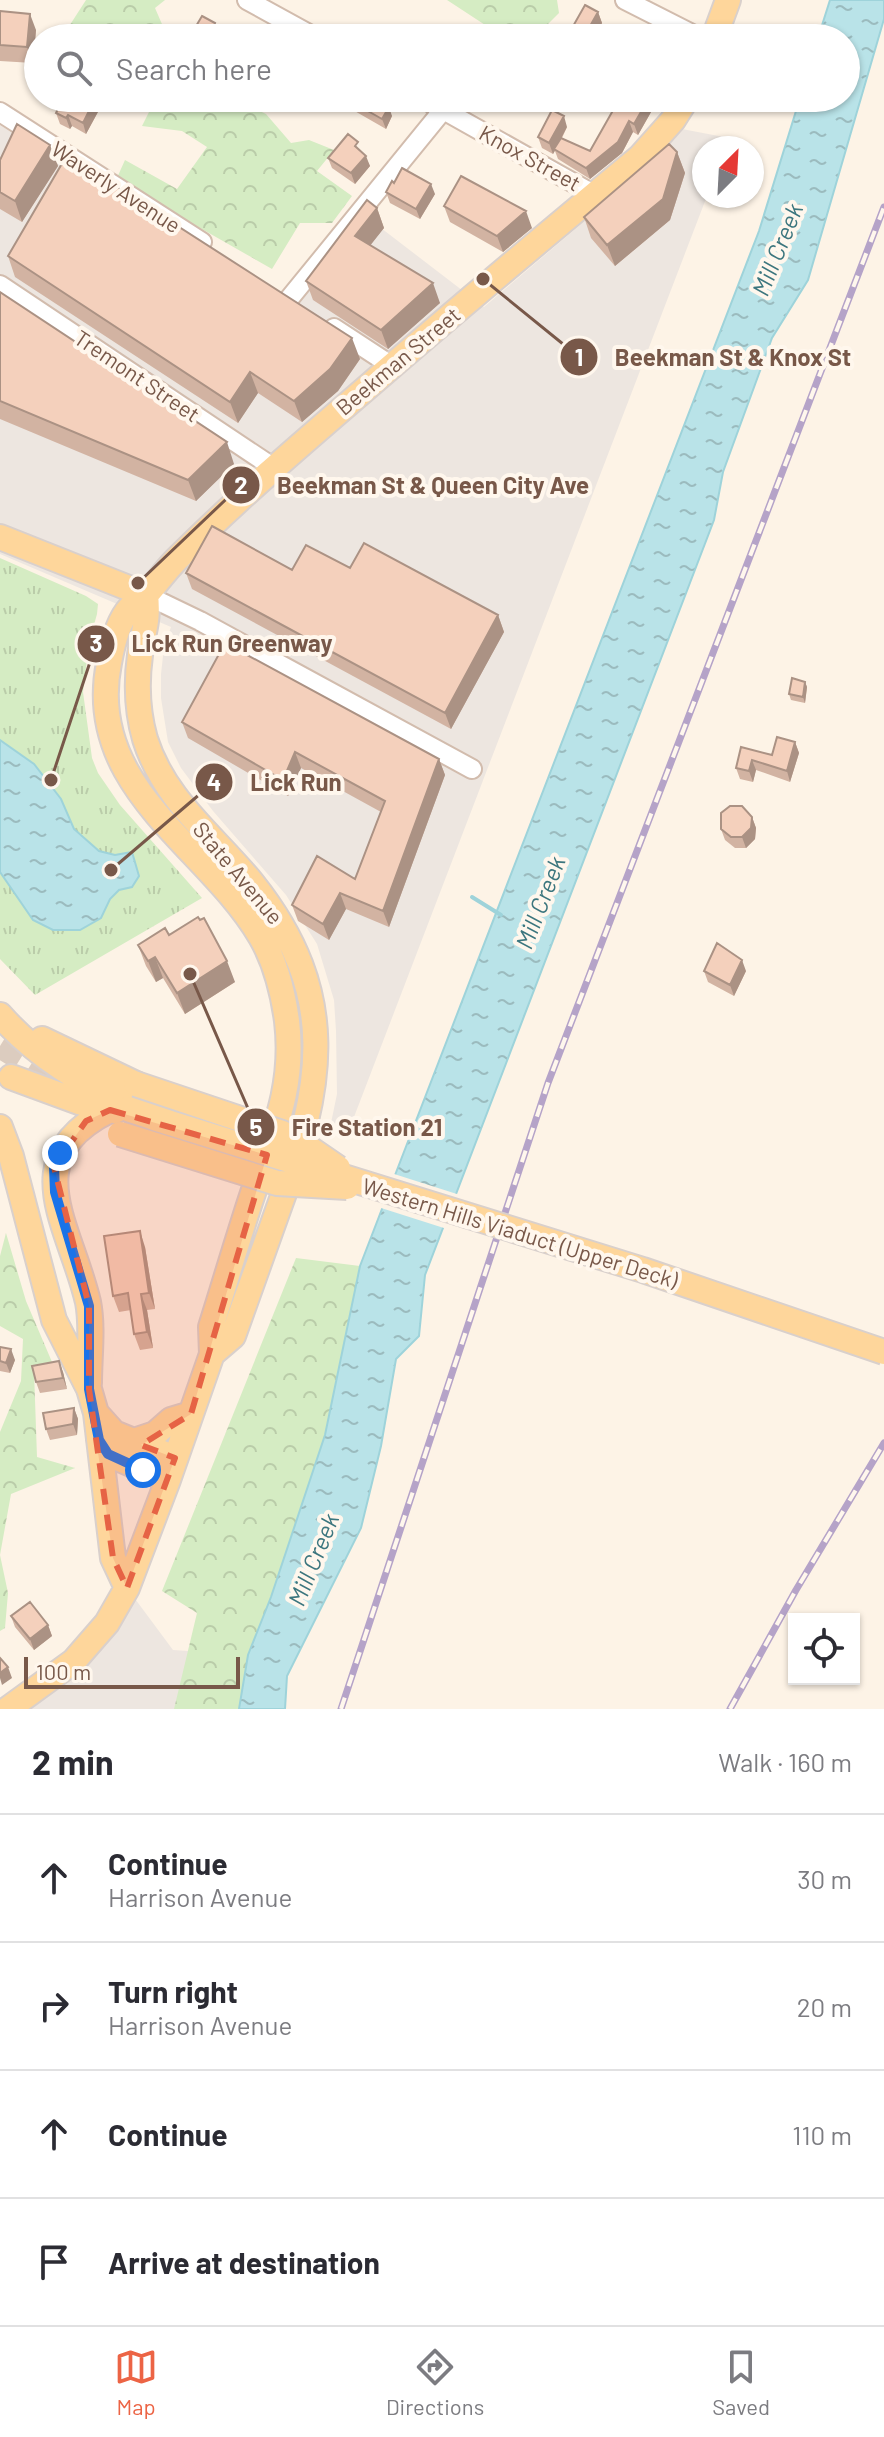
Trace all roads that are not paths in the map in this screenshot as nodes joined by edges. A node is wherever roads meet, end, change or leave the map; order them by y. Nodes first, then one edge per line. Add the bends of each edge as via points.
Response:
1 (247, 0) edge
2 (625, 0) edge
3 (728, 0) edge
4 (291, 24) edge
5 (672, 24) edge
6 (719, 24) edge
7 (0, 112) edge
8 (441, 112) edge
9 (447, 112) edge
10 (677, 112) edge
11 (595, 195) junction
12 (212, 249) edge
13 (0, 285) edge
14 (392, 366) junction
15 (274, 468) junction
16 (0, 537) edge
17 (146, 595) junction
18 (472, 769) dead end
19 (5, 1018) edge
20 (6, 1073) edge
21 (119, 1109) junction
22 (154, 1118) junction
23 (86, 1121) junction
24 (0, 1127) edge
25 (374, 1191) junction
26 (884, 1353) edge
27 (89, 1389) junction
28 (96, 1413) junction
29 (191, 1414) junction
30 (99, 1440) junction
31 (131, 1442) junction
32 (172, 1469) junction
33 (127, 1588) junction
34 (8, 1709) edge

1 - 4 street
2 - 5 street
3 - 6 main road
7 - 12 street, Waverly Avenue
8 - 14 street via 296,303
9 - 11 street, Knox Street
10 - 11 main road, Beekman Street via 656,141
11 - 14 main road, Beekman Street
13 - 15 street, Tremont Street
14 - 15 main road, Beekman Street
15 - 17 main road, Beekman Street
16 - 17 main road
17 - 18 street
17 - 29 main road, State Avenue via 148,618 137,691 151,756 168,789 252,883 282,926 302,967 315,1035 313,1095 299,1154 233,1336 212,1354
19 - 22 main road, Western Hills Viaduct (Upper Deck), bridge via 53,1063
19 - 25 main road, bridge via 136,1084 282,1133
20 - 21 main road, Western Hills Viaduct (Upper Deck) via 79,1102
20 - 23 main road
21 - 22 main road, Western Hills Viaduct (Upper Deck), bridge
21 - 23 main road
21 - 25 main road, bridge
22 - 26 main road, Western Hills Viaduct (Upper Deck), bridge via 643,1270
23 - 25 main road, bridge via 277,1183
23 - 27 main road via 54,1167 55,1192 89,1306
24 - 27 main road via 54,1320
25 - 26 main road, bridge via 646,1273
27 - 28 main road
28 - 30 main road
28 - 31 main road
29 - 31 main road
29 - 32 main road, State Avenue
30 - 32 main road via 108,1454
30 - 33 main road via 113,1558
31 - 32 main road
32 - 33 main road, State Avenue
33 - 34 main road, State Avenue via 107,1623 74,1661

